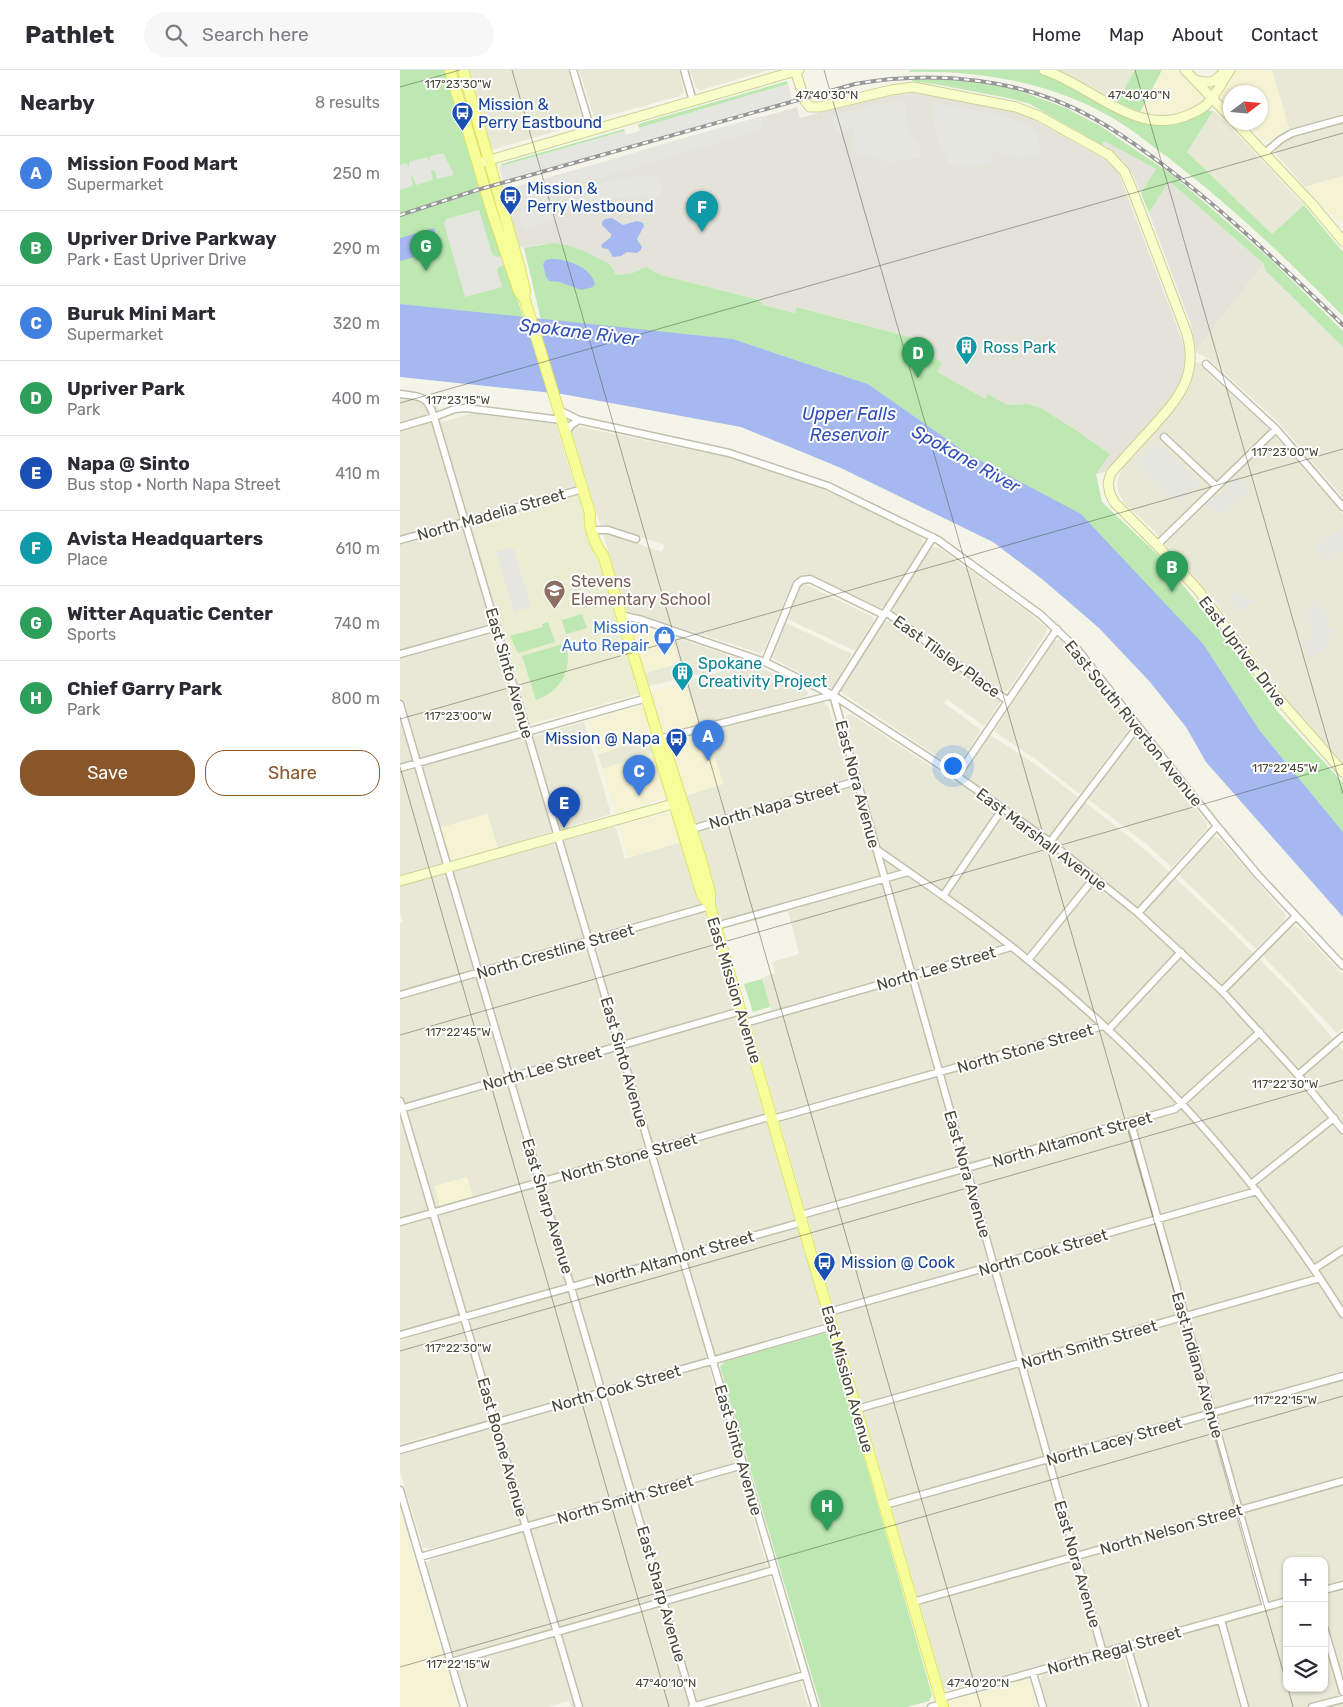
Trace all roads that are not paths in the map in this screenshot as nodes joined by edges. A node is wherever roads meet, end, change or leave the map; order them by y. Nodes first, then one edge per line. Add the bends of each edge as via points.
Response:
1 (450, 70) edge
2 (463, 70) edge
3 (573, 70) edge
4 (684, 70) edge
5 (796, 70) edge
6 (1044, 70) edge
7 (1185, 70) edge
8 (1228, 70) edge
9 (1195, 80) junction
10 (1212, 98) junction
11 (693, 100) junction
12 (1223, 110) edge
13 (1343, 119) edge
14 (591, 130) junction
15 (1243, 130) edge
16 (1265, 153) junction
17 (490, 160) junction
18 (478, 164) junction
19 (1342, 236) edge
20 (524, 299) junction
21 (1206, 364) dead end
22 (400, 394) edge
23 (558, 408) junction
24 (434, 416) junction
25 (562, 420) junction
26 (579, 420) junction
27 (400, 427) edge
28 (1276, 429) junction
29 (566, 434) junction
30 (1164, 437) dead end
31 (1216, 486) junction
32 (582, 489) junction
33 (1343, 507) edge
34 (590, 513) junction
35 (466, 522) junction
36 (598, 530) junction
37 (933, 537) junction
38 (636, 539) dead end
39 (400, 540) edge
40 (1157, 545) junction
41 (603, 555) junction
42 (885, 614) junction
43 (621, 615) junction
44 (497, 627) junction
45 (1057, 629) junction
46 (400, 654) edge
47 (765, 662) junction
48 (833, 695) junction
49 (647, 698) junction
50 (1008, 701) junction
51 (400, 704) edge
52 (1138, 726) junction
53 (528, 732) junction
54 (659, 739) junction
55 (417, 763) junction
56 (400, 768) edge
57 (1343, 772) edge
58 (957, 776) junction
59 (857, 782) junction
60 (678, 803) junction
61 (1004, 808) junction
62 (1217, 826) junction
63 (692, 829) junction
64 (558, 836) junction
65 (1050, 842) junction
66 (876, 849) junction
67 (448, 868) junction
68 (908, 872) junction
69 (1095, 877) junction
70 (884, 878) junction
71 (400, 881) edge
72 (943, 896) junction
73 (710, 906) junction
74 (1138, 913) junction
75 (1296, 916) junction
76 (716, 926) junction
77 (590, 941) junction
78 (1011, 947) junction
79 (1180, 952) junction
80 (1028, 960) junction
81 (1343, 966) edge
82 (479, 972) junction
83 (911, 975) junction
84 (1222, 991) junction
85 (400, 994) edge
86 (741, 1011) junction
87 (745, 1023) junction
88 (1105, 1028) junction
89 (1260, 1032) junction
90 (1343, 1036) edge
91 (620, 1046) junction
92 (939, 1072) junction
93 (1298, 1075) junction
94 (510, 1077) junction
95 (400, 1100) edge
96 (1182, 1105) junction
97 (401, 1109) edge
98 (772, 1118) junction
99 (1334, 1118) junction
100 (1131, 1123) junction
101 (1343, 1130) edge
102 (651, 1151) junction
103 (966, 1169) junction
104 (541, 1182) junction
105 (1251, 1184) junction
106 (1257, 1191) junction
107 (434, 1213) junction
108 (802, 1218) junction
109 (1156, 1220) junction
110 (400, 1222) edge
111 (1343, 1250) edge
112 (682, 1256) junction
113 (994, 1266) junction
114 (1314, 1269) junction
115 (1320, 1278) junction
116 (572, 1287) junction
117 (829, 1312) junction
118 (1343, 1314) edge
119 (1184, 1316) junction
120 (465, 1318) junction
121 (833, 1326) junction
122 (400, 1335) edge
123 (712, 1361) junction
124 (1021, 1363) junction
125 (1343, 1376) edge
126 (603, 1392) junction
127 (857, 1408) junction
128 (1211, 1413) junction
129 (496, 1423) junction
130 (400, 1450) edge
131 (1048, 1459) junction
132 (743, 1465) junction
133 (1343, 1481) edge
134 (400, 1490) edge
135 (633, 1497) junction
136 (885, 1505) junction
137 (1239, 1510) junction
138 (526, 1527) junction
139 (1075, 1556) junction
140 (420, 1557) junction
141 (774, 1570) junction
142 (1343, 1585) edge
143 (1328, 1589) edge
144 (664, 1601) junction
145 (913, 1602) junction
146 (1284, 1602) edge
147 (1266, 1607) junction
148 (1221, 1620) junction
149 (557, 1632) junction
150 (1328, 1641) edge
151 (1127, 1646) junction
152 (1103, 1653) junction
153 (451, 1662) junction
154 (1033, 1672) junction
155 (805, 1675) junction
156 (1343, 1692) edge
157 (1343, 1699) edge
158 (942, 1703) edge
159 (464, 1707) edge
160 (579, 1707) edge
161 (694, 1707) edge
162 (815, 1707) edge
163 (931, 1707) edge
164 (1043, 1707) edge
165 (1145, 1707) edge
166 (1245, 1707) edge
167 (1312, 1707) edge

1 - 18 main road, East Mission Avenue
2 - 17 main road, East Mission Avenue
3 - 14 street
4 - 11 street
5 - 11 street
5 - 40 street, East Upriver Drive via 806,102 814,107 891,90 923,88 1032,112 1109,155 1118,164 1127,176 1189,343 1190,364 1185,386 1175,402 1111,473 1108,483 1115,503
6 - 10 street via 1144,119 1178,119 1204,107
7 - 9 street
8 - 9 street via 1210,83
8 - 10 street
9 - 10 street
10 - 12 street
11 - 14 street
13 - 16 street via 1292,133
14 - 17 street
15 - 16 street
16 - 19 street
17 - 18 street
17 - 20 main road, East Mission Avenue via 526,291
18 - 20 main road, East Mission Avenue
20 - 23 main road, East Mission Avenue
21 - 28 street
22 - 24 street via 426,400
23 - 25 main road, East Mission Avenue
23 - 26 street, East South Riverton Avenue
24 - 25 street via 466,408
24 - 27 street
24 - 35 street, East Sinto Avenue
25 - 29 main road, East Mission Avenue
26 - 29 street
26 - 37 street, East South Riverton Avenue via 738,456 828,486
28 - 31 street
28 - 33 street
29 - 32 main road, East Mission Avenue
30 - 31 street
31 - 40 street
32 - 34 main road, East Mission Avenue
32 - 35 street, North Madelia Street
34 - 36 main road, East Mission Avenue
34 - 41 main road, East Mission Avenue via 598,550
35 - 39 street, North Madelia Street
35 - 44 street, East Sinto Avenue
36 - 38 street
36 - 41 main road, East Mission Avenue
37 - 42 street
37 - 45 street, East South Riverton Avenue
40 - 57 street, East Upriver Drive via 1205,599 1271,690
41 - 43 main road, East Mission Avenue
42 - 47 street, East Tilsley Place via 810,580 802,580
42 - 48 street
42 - 50 street, East Tilsley Place
43 - 47 street, East Marshall Avenue
43 - 49 main road, East Mission Avenue
44 - 46 street
44 - 53 street, East Sinto Avenue
45 - 50 street
45 - 52 street, East South Riverton Avenue via 1086,659
47 - 48 street, East Marshall Avenue
48 - 54 street
48 - 58 street, East Marshall Avenue
48 - 59 street, East Nora Avenue
49 - 53 street
49 - 54 main road, East Mission Avenue
50 - 58 street
51 - 55 street, East Sharp Avenue
52 - 62 street, East South Riverton Avenue
52 - 65 street
53 - 55 street
53 - 64 street, East Sinto Avenue
54 - 60 main road, East Mission Avenue via 656,744
55 - 56 street
55 - 67 street, East Sharp Avenue
58 - 61 street, East Marshall Avenue
59 - 63 street, North Napa Street
59 - 66 street, East Nora Avenue
60 - 63 main road, East Mission Avenue
60 - 64 street
60 - 73 main road, East Mission Avenue via 702,895
61 - 65 street, East Marshall Avenue
61 - 72 street
62 - 74 street
62 - 75 street, East South Riverton Avenue
63 - 73 main road, East Mission Avenue via 710,893
64 - 67 street
64 - 77 street, East Sinto Avenue
65 - 69 street, East Marshall Avenue
66 - 68 street
66 - 70 street, East Nora Avenue
67 - 71 street
67 - 82 street, East Sharp Avenue
68 - 70 street
68 - 72 street
69 - 74 street, East Marshall Avenue
69 - 80 street
70 - 76 street
70 - 83 street, East Nora Avenue
72 - 78 street
73 - 76 main road, East Mission Avenue
73 - 77 street, North Crestline Street
74 - 79 street, East Marshall Avenue
75 - 81 street, East South Riverton Avenue
75 - 84 street
76 - 86 main road, East Mission Avenue
77 - 82 street, North Crestline Street
77 - 91 street, East Sinto Avenue
78 - 80 street
78 - 83 street, North Lee Street
79 - 84 street, East Marshall Avenue
79 - 88 street, North Stone Street
80 - 88 street
82 - 85 street, North Crestline Street
82 - 94 street, East Sharp Avenue
83 - 87 street, North Lee Street
83 - 92 street, East Nora Avenue
84 - 89 street, East Marshall Avenue
86 - 87 main road, East Mission Avenue
86 - 91 street, North Lee Street
87 - 98 main road, East Mission Avenue
88 - 92 street, North Stone Street
88 - 96 street
89 - 93 street, East Marshall Avenue
89 - 96 street, North Altamont Street
90 - 93 street
91 - 94 street, North Lee Street
91 - 102 street, East Sinto Avenue
92 - 98 street, North Stone Street
92 - 103 street, East Nora Avenue
93 - 99 street, East Marshall Avenue
94 - 97 street, North Lee Street
94 - 104 street, East Sharp Avenue
95 - 97 street, East Boone Avenue
96 - 100 street, North Altamont Street
96 - 105 street
97 - 107 street, East Boone Avenue
98 - 102 street, North Stone Street
98 - 108 main road, East Mission Avenue
99 - 101 street, East Marshall Avenue
99 - 105 street
100 - 103 street, North Altamont Street
100 - 109 street, East Indiana Avenue
102 - 104 street, North Stone Street
102 - 112 street, East Sinto Avenue
103 - 108 street, North Altamont Street
103 - 113 street, East Nora Avenue
104 - 107 street, North Stone Street
104 - 116 street, East Sharp Avenue
105 - 106 street
106 - 109 street, North Cook Street
106 - 114 street
107 - 110 street, North Stone Street
107 - 120 street, East Boone Avenue
108 - 112 street, North Altamont Street
108 - 117 main road, East Mission Avenue
109 - 113 street, North Cook Street
109 - 119 street, East Indiana Avenue
111 - 114 street
112 - 116 street, North Altamont Street
112 - 123 street, East Sinto Avenue
113 - 117 street, North Cook Street
113 - 124 street, East Nora Avenue
114 - 115 street
115 - 118 street
115 - 119 street, North Smith Street
116 - 120 street, North Altamont Street
116 - 126 street, East Sharp Avenue
117 - 121 main road, East Mission Avenue
119 - 124 street, North Smith Street
119 - 128 street, East Indiana Avenue
120 - 122 street, North Altamont Street
120 - 129 street, East Boone Avenue
121 - 123 street, North Cook Street
121 - 127 main road, East Mission Avenue
123 - 126 street, North Cook Street
123 - 132 street, East Sinto Avenue
124 - 127 street, North Smith Street
124 - 131 street, East Nora Avenue
125 - 128 street, North Lacey Street
126 - 129 street, North Cook Street
126 - 135 street, East Sharp Avenue
127 - 136 main road, East Mission Avenue
128 - 131 street, North Lacey Street
128 - 137 street, East Indiana Avenue
129 - 130 street, North Cook Street
129 - 138 street, East Boone Avenue
131 - 136 street, North Lacey Street
131 - 139 street, East Nora Avenue
132 - 135 street, North Smith Street
132 - 141 street, East Sinto Avenue
133 - 137 street, North Nelson Street
134 - 140 street
135 - 138 street, North Smith Street
135 - 144 street, East Sharp Avenue
136 - 145 main road, East Mission Avenue
137 - 139 street, North Nelson Street
137 - 147 street, East Indiana Avenue
138 - 140 street, North Smith Street
138 - 149 street, East Boone Avenue
139 - 145 street, North Nelson Street
139 - 152 street, East Nora Avenue
140 - 153 street
141 - 144 street
141 - 155 street, East Sinto Avenue
142 - 143 street
144 - 149 street
144 - 161 street, East Sharp Avenue
145 - 158 main road, East Mission Avenue
146 - 147 street, North Regal Street
147 - 148 street, North Regal Street
148 - 151 street, North Regal Street
148 - 166 street
149 - 153 street
149 - 160 street, East Boone Avenue
150 - 156 street
151 - 152 street, North Regal Street
151 - 165 street
152 - 154 street, North Regal Street
153 - 159 street
154 - 158 street, North Regal Street
154 - 164 street
155 - 161 street
155 - 162 street, East Sinto Avenue
157 - 167 street
158 - 163 street, North Regal Street

